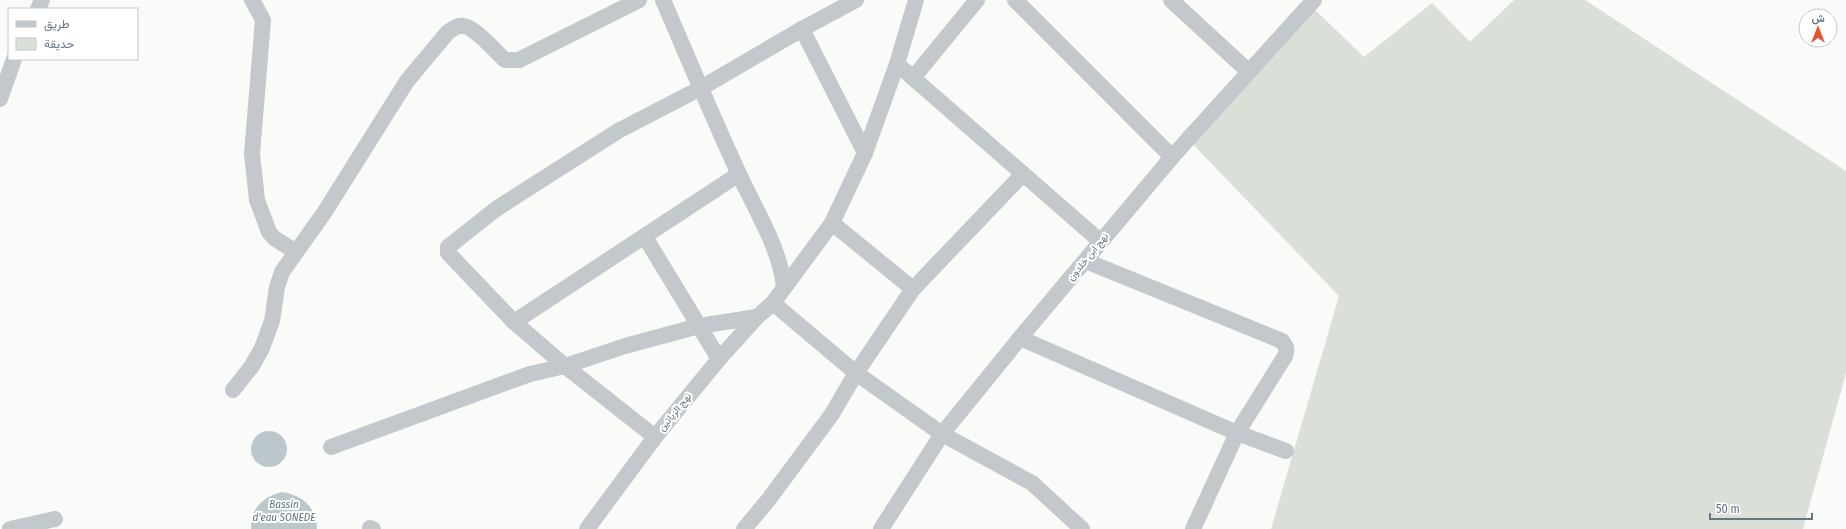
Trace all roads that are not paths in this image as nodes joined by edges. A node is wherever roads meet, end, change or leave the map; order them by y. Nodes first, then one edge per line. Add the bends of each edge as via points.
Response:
1 (252, 0) edge
2 (639, 0) edge
3 (663, 0) edge
4 (856, 0) edge
5 (916, 0) edge
6 (977, 0) edge
7 (1015, 0) edge
8 (1171, 0) edge
9 (1314, 0) edge
10 (802, 29) junction
11 (13, 60) edge
12 (897, 64) junction
13 (1248, 72) junction
14 (914, 78) junction
15 (701, 88) junction
16 (0, 99) edge
17 (865, 152) junction
18 (1172, 157) junction
19 (739, 174) junction
20 (1022, 174) junction
21 (832, 223) junction
22 (645, 237) junction
23 (1100, 241) junction
24 (296, 252) junction
25 (1086, 261) junction
26 (784, 287) junction
27 (914, 289) junction
28 (773, 303) junction
29 (757, 317) junction
30 (514, 322) junction
31 (699, 326) junction
32 (1020, 338) junction
33 (719, 359) junction
34 (565, 366) junction
35 (856, 373) junction
36 (233, 390) dead end
37 (1237, 433) junction
38 (942, 434) junction
39 (655, 437) junction
40 (331, 447) dead end
41 (1286, 451) dead end
42 (55, 519) dead end
43 (10, 529) edge
44 (587, 529) edge
45 (744, 529) edge
46 (881, 529) edge
47 (1082, 529) edge
48 (1193, 529) edge

1 - 24 street via 263,20 252,154 257,200 269,232
2 - 24 street via 511,62 505,60 471,28 464,25 448,32 407,80 324,213
3 - 15 street
4 - 10 street
5 - 12 street, نهج الزياتين
6 - 14 street
7 - 18 street
8 - 13 street
9 - 13 street, نهج ابن خلدون
10 - 15 street
10 - 17 street
11 - 16 street
12 - 14 street
12 - 17 street, نهج الزياتين
13 - 18 street, نهج ابن خلدون
14 - 20 street
15 - 19 street
15 - 30 street via 618,131 496,209 448,247 448,253
17 - 21 street, نهج الزياتين
18 - 23 street, نهج ابن خلدون
19 - 22 street
19 - 26 street via 779,263
20 - 23 street
20 - 27 street
21 - 26 street, نهج الزياتين
21 - 27 street
22 - 30 street
22 - 31 street
23 - 25 street, نهج ابن خلدون
24 - 36 street via 282,272 276,287 272,321 262,348
25 - 32 street, نهج ابن خلدون
25 - 37 street via 1282,340 1287,351 1285,356
26 - 28 street, نهج الزياتين
27 - 35 street
28 - 29 street, نهج الزياتين
28 - 35 street
29 - 31 street
29 - 33 street, نهج الزياتين
30 - 34 street
31 - 33 street
31 - 34 street
32 - 37 street
32 - 38 street, نهج ابن خلدون
33 - 39 street, نهج الزياتين
34 - 39 street
34 - 40 street via 530,374
35 - 38 street
35 - 45 street via 832,414
37 - 41 street
37 - 48 street
38 - 46 street, نهج ابن خلدون
38 - 47 street via 1032,483
39 - 44 street, نهج الزياتين
42 - 43 street

